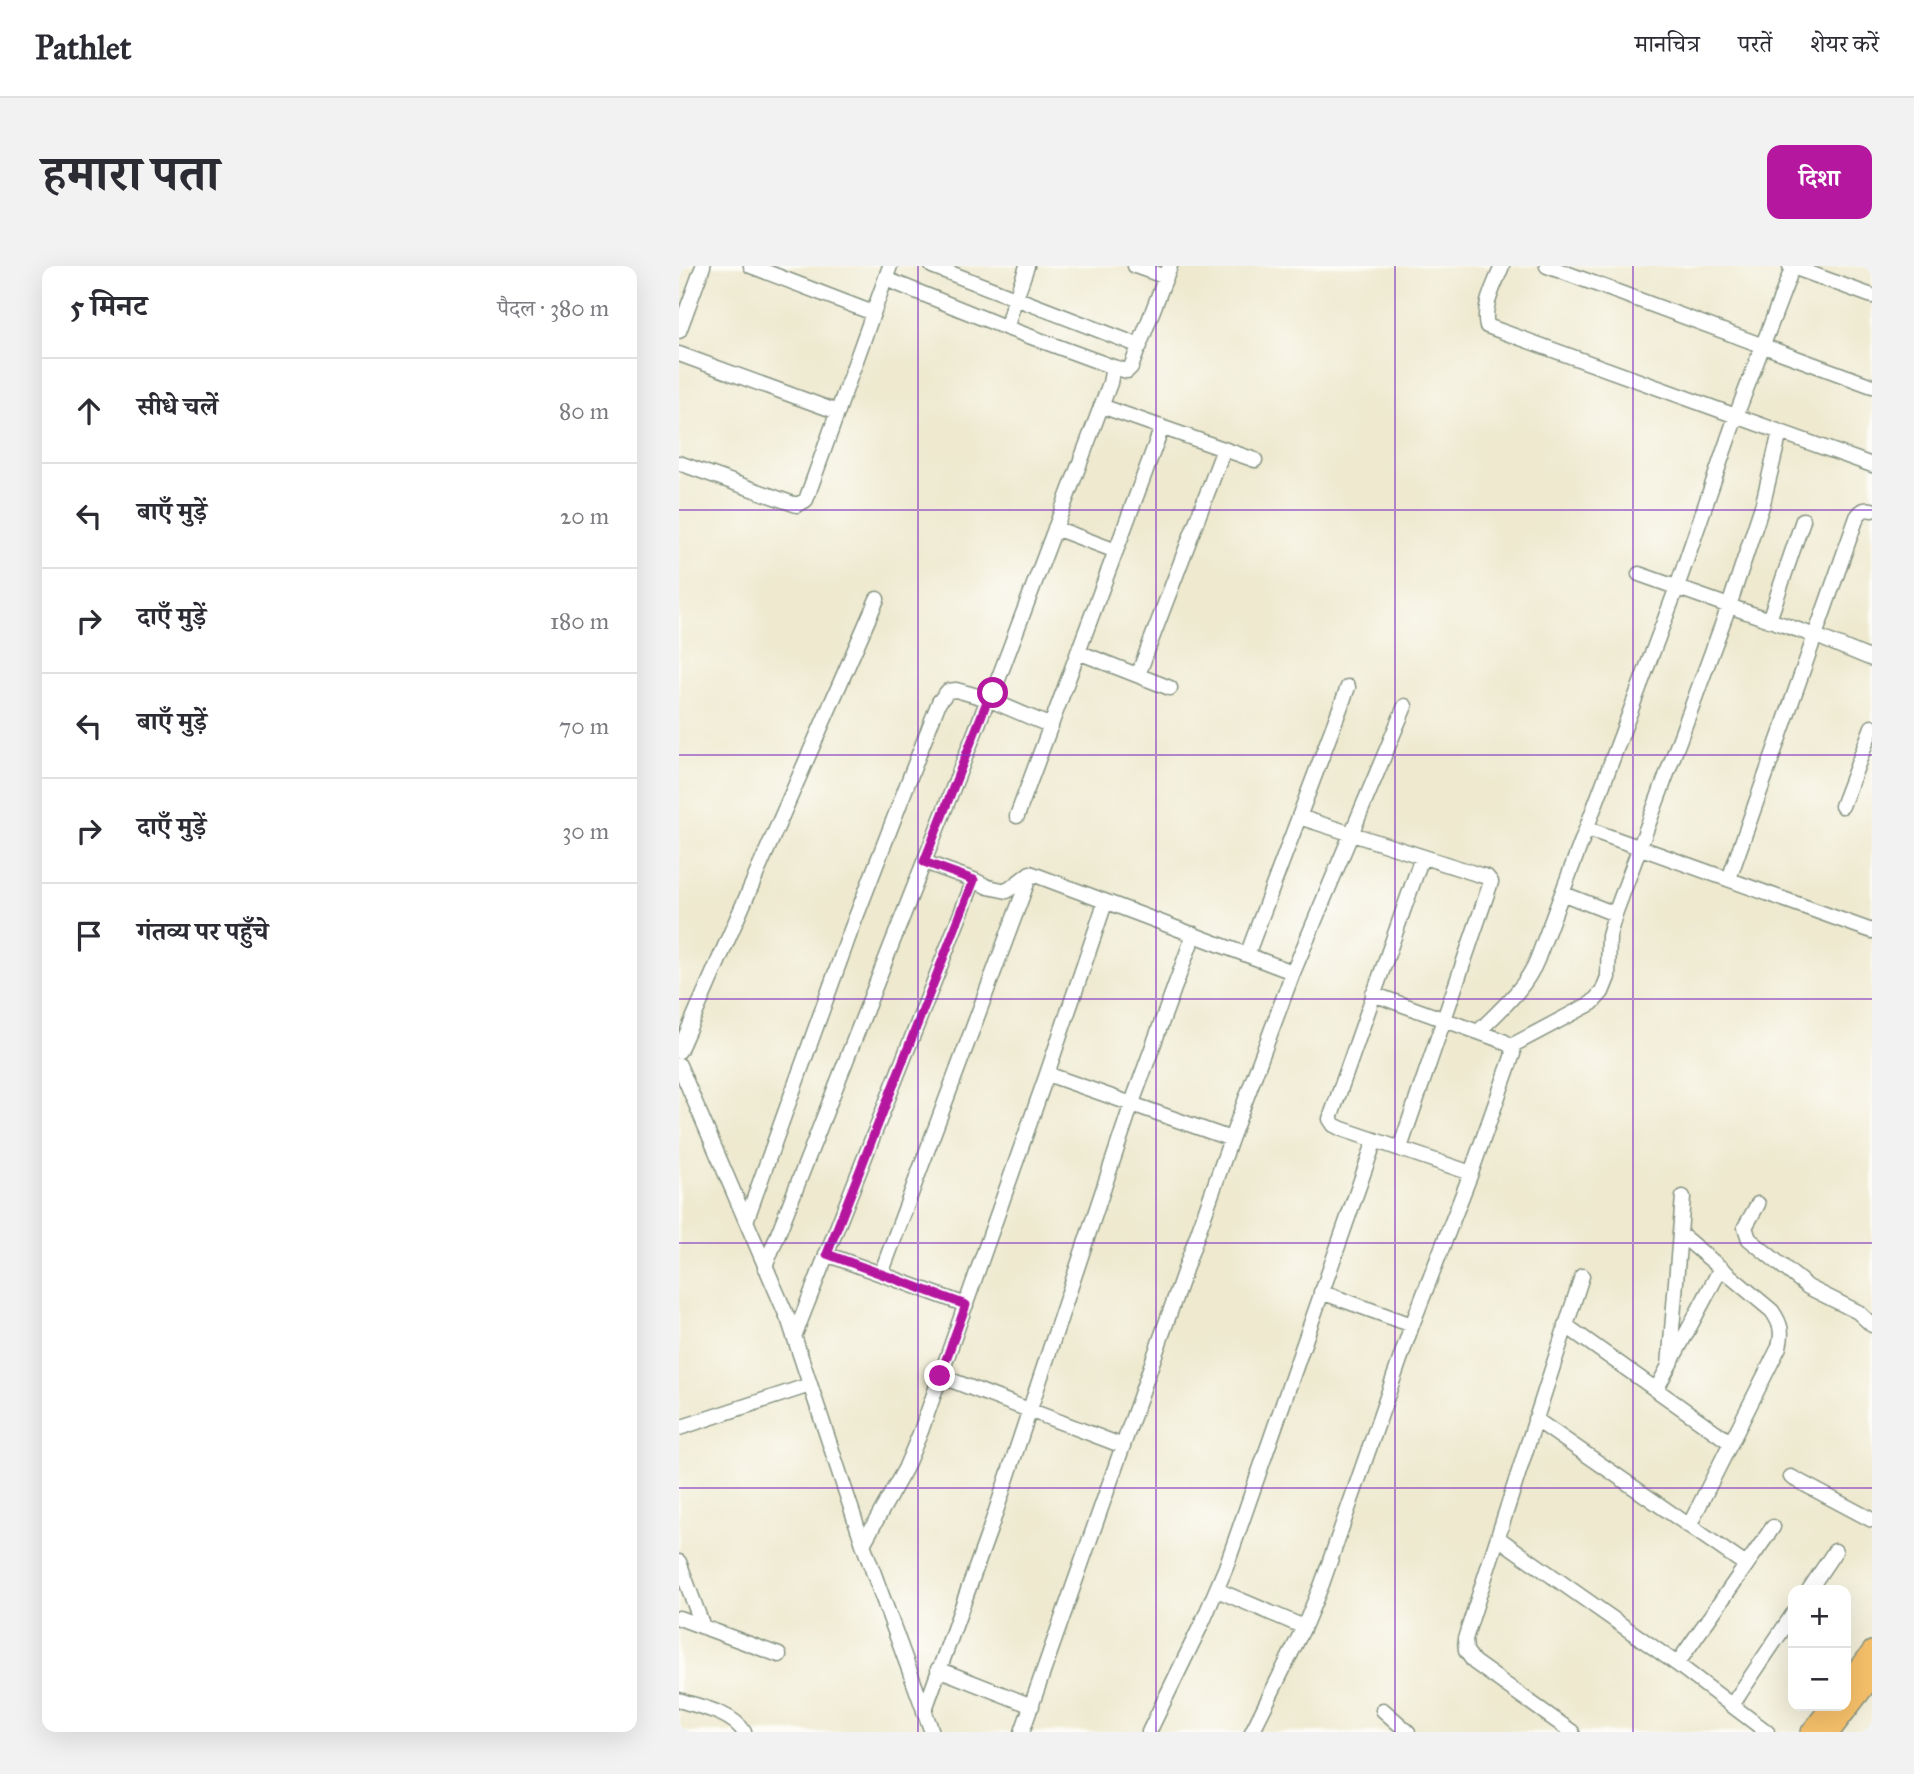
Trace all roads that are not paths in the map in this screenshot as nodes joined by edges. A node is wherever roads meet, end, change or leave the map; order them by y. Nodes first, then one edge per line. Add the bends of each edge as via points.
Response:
1 (703, 266) edge
2 (751, 266) edge
3 (932, 266) edge
4 (1027, 266) edge
5 (1135, 266) edge
6 (1502, 266) edge
7 (1547, 266) edge
8 (1792, 266) edge
9 (1168, 272) edge
10 (888, 273) edge
11 (1872, 296) edge
12 (1016, 299) junction
13 (873, 313) junction
14 (1007, 327) junction
15 (679, 331) edge
16 (1764, 344) junction
17 (1140, 346) junction
18 (679, 354) edge
19 (1114, 367) junction
20 (1872, 386) edge
21 (1101, 406) junction
22 (838, 412) junction
23 (1735, 416) junction
24 (1162, 427) junction
25 (1780, 432) junction
26 (1224, 449) junction
27 (1255, 460) dead end
28 (679, 463) edge
29 (1872, 465) edge
30 (1872, 510) edge
31 (1803, 520) dead end
32 (1055, 528) junction
33 (1116, 551) junction
34 (1639, 574) dead end
35 (1677, 587) junction
36 (877, 599) dead end
37 (1729, 606) junction
38 (1769, 620) junction
39 (1816, 636) junction
40 (1078, 652) junction
41 (1872, 659) edge
42 (1138, 675) junction
43 (1349, 687) dead end
44 (1170, 688) dead end
45 (988, 699) junction
46 (1405, 706) dead end
47 (1051, 726) junction
48 (1872, 727) edge
49 (1842, 806) dead end
50 (1017, 816) dead end
51 (1299, 817) junction
52 (1588, 829) junction
53 (1351, 835) junction
54 (1640, 847) junction
55 (1422, 857) junction
56 (924, 862) junction
57 (1030, 873) junction
58 (1729, 878) junction
59 (974, 880) junction
60 (1564, 894) junction
61 (1105, 903) junction
62 (1615, 914) junction
63 (1870, 927) edge
64 (1194, 934) junction
65 (1247, 955) junction
66 (1292, 975) junction
67 (1373, 994) junction
68 (1444, 1021) junction
69 (1478, 1032) junction
70 (1511, 1046) junction
71 (679, 1051) edge
72 (679, 1065) edge
73 (1047, 1074) junction
74 (1132, 1103) junction
75 (1231, 1139) junction
76 (1375, 1140) junction
77 (1401, 1148) junction
78 (1471, 1173) junction
79 (1683, 1197) dead end
80 (1758, 1205) dead end
81 (746, 1221) junction
82 (1680, 1234) junction
83 (827, 1254) junction
84 (765, 1267) junction
85 (1721, 1268) junction
86 (881, 1274) junction
87 (1582, 1276) dead end
88 (1321, 1292) junction
89 (966, 1305) junction
90 (1412, 1325) junction
91 (1566, 1325) junction
92 (1872, 1325) edge
93 (794, 1337) junction
94 (1669, 1366) junction
95 (940, 1376) junction
96 (810, 1385) junction
97 (1656, 1390) junction
98 (1030, 1409) junction
99 (1535, 1419) junction
100 (679, 1428) edge
101 (1731, 1443) junction
102 (1123, 1446) junction
103 (1791, 1478) dead end
104 (1872, 1520) edge
105 (1689, 1525) junction
106 (1773, 1527) dead end
107 (1498, 1538) junction
108 (863, 1544) junction
109 (1835, 1551) dead end
110 (679, 1562) edge
111 (1746, 1565) junction
112 (1812, 1585) edge
113 (1217, 1590) junction
114 (679, 1618) edge
115 (1788, 1621) edge
116 (703, 1627) junction
117 (1304, 1627) junction
118 (1872, 1651) edge
119 (779, 1654) dead end
120 (1677, 1664) junction
121 (938, 1669) junction
122 (1872, 1677) edge
123 (1851, 1679) edge
124 (679, 1700) edge
125 (1732, 1705) junction
126 (1032, 1706) junction
127 (1383, 1710) dead end
128 (1827, 1711) edge
129 (924, 1712) junction
130 (1752, 1727) edge
131 (744, 1732) edge
132 (932, 1732) edge
133 (1022, 1732) edge
134 (1149, 1732) edge
135 (1252, 1732) edge
136 (1408, 1732) edge
137 (1572, 1732) edge
138 (1767, 1732) edge
139 (1811, 1732) edge
140 (1830, 1732) edge

1 - 15 street
2 - 13 street
3 - 12 street
4 - 12 street
5 - 9 street
6 - 23 street via 1486,308 1487,326
7 - 16 street
8 - 11 street
8 - 16 street
9 - 17 street
10 - 13 street
10 - 14 street
12 - 14 street
12 - 17 street
13 - 22 street
14 - 19 street
16 - 20 street
16 - 23 street
17 - 19 street via 1127,370
18 - 22 street
19 - 21 street
21 - 24 street
21 - 32 street
22 - 28 street via 802,504
23 - 25 street
23 - 35 street
24 - 26 street
24 - 33 street
25 - 29 street
25 - 37 street via 1763,503
26 - 27 street
26 - 42 street
30 - 39 street via 1860,511 1857,517
31 - 38 street
32 - 33 street
32 - 45 street
33 - 40 street
34 - 35 street
35 - 37 street
35 - 52 street
36 - 71 street
37 - 38 street
37 - 54 street
38 - 39 street
39 - 41 street
39 - 58 street
40 - 42 street
40 - 47 street
42 - 44 street
43 - 51 street
45 - 47 street
45 - 56 street
45 - 81 street via 956,690 948,691 939,702
46 - 53 street
47 - 50 street
48 - 49 street
51 - 53 street
51 - 65 street
52 - 54 street
52 - 60 street
53 - 55 street
53 - 66 street
54 - 58 street
54 - 62 street
55 - 67 street
55 - 68 street via 1491,882
56 - 59 street
56 - 84 street
57 - 59 street via 1007,891
57 - 61 street
57 - 86 street
58 - 63 street
59 - 83 street
60 - 62 street
60 - 69 street via 1531,975
61 - 64 street
61 - 73 street
62 - 70 street via 1602,992 1592,1003
64 - 65 street
64 - 74 street
65 - 66 street
66 - 75 street
67 - 68 street
67 - 76 street via 1331,1119 1342,1129
68 - 69 street
68 - 77 street
69 - 70 street
70 - 78 street via 1511,1061
72 - 81 street
73 - 74 street
73 - 89 street
74 - 75 street
74 - 98 street
75 - 102 street
76 - 77 street
76 - 88 street
77 - 78 street
78 - 90 street
79 - 82 street
80 - 92 street via 1745,1227 1749,1239 1808,1287 1858,1312
81 - 84 street
82 - 85 street
82 - 94 street
83 - 86 street
83 - 93 street
84 - 93 street
85 - 94 street
85 - 101 street via 1772,1311 1782,1335
86 - 89 street
87 - 91 street
88 - 90 street
88 - 113 street
89 - 95 street
90 - 117 street
91 - 97 street
91 - 99 street
93 - 96 street
94 - 97 street
95 - 98 street
95 - 108 street via 905,1469
96 - 100 street
96 - 108 street
97 - 101 street
98 - 102 street
98 - 121 street
99 - 105 street
99 - 107 street
101 - 105 street
102 - 126 street
103 - 104 street
105 - 111 street
106 - 111 street
107 - 120 street
107 - 137 street via 1468,1623 1466,1651 1474,1662
108 - 129 street
109 - 112 street
110 - 116 street
111 - 120 street
113 - 117 street
113 - 134 street
114 - 116 street
115 - 125 street
116 - 119 street
117 - 135 street
118 - 123 main road
120 - 125 street
121 - 126 street
121 - 129 street
122 - 140 main road
124 - 131 street via 727,1717
125 - 130 street
126 - 133 street
127 - 136 street
128 - 139 main road
129 - 132 street
130 - 138 street

